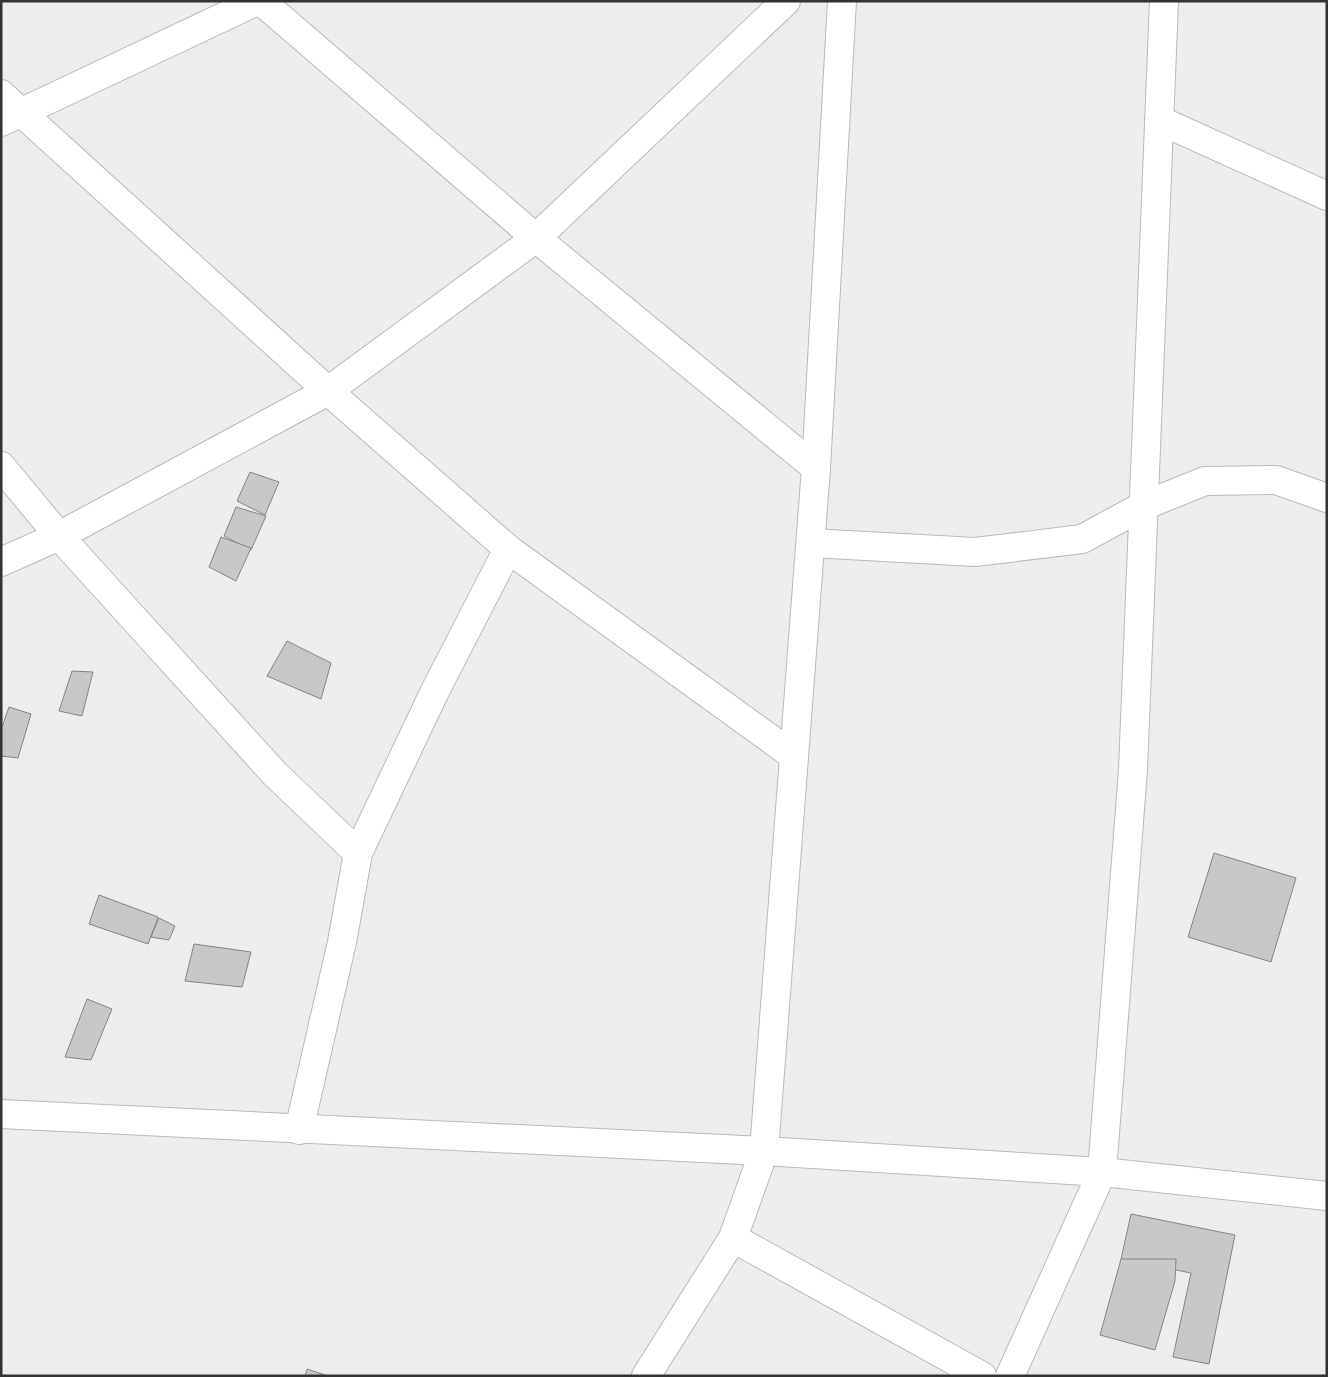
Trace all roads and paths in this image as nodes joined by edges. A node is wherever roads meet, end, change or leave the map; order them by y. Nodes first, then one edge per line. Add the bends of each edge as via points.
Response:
1 (257, 1) edge
2 (261, 1) edge
3 (842, 1) edge
4 (1164, 1) edge
5 (785, 2) edge
6 (1, 94) edge
7 (11, 117) edge
8 (1159, 120) junction
9 (1327, 196) edge
10 (536, 238) junction
11 (328, 391) junction
12 (1, 466) edge
13 (816, 468) junction
14 (1327, 498) edge
15 (1143, 506) junction
16 (59, 536) junction
17 (811, 543) junction
18 (508, 549) junction
19 (1, 562) edge
20 (794, 756) junction
21 (358, 853) junction
22 (1, 1114) edge
23 (299, 1130) junction
24 (764, 1151) junction
25 (1102, 1172) junction
26 (1327, 1196) edge
27 (734, 1238) junction
28 (646, 1376) edge
29 (982, 1376) edge
30 (1010, 1376) edge

1 - 7 street
2 - 10 street
3 - 13 street
4 - 8 street
5 - 10 street
6 - 7 street
7 - 11 street via 156,232
8 - 9 street
8 - 15 street
10 - 11 street
10 - 13 street
11 - 16 street
11 - 18 street
12 - 16 street
13 - 17 street
14 - 15 street via 1276,480 1205,481
15 - 17 street via 1082,539 975,552
15 - 25 street via 1133,770
16 - 19 street
16 - 21 street via 275,774
17 - 20 street
18 - 20 street
18 - 21 street
20 - 24 street
21 - 23 street via 342,942
22 - 23 street
23 - 24 street
24 - 25 street
24 - 27 street
25 - 26 street
25 - 30 street
27 - 28 street
27 - 29 street

